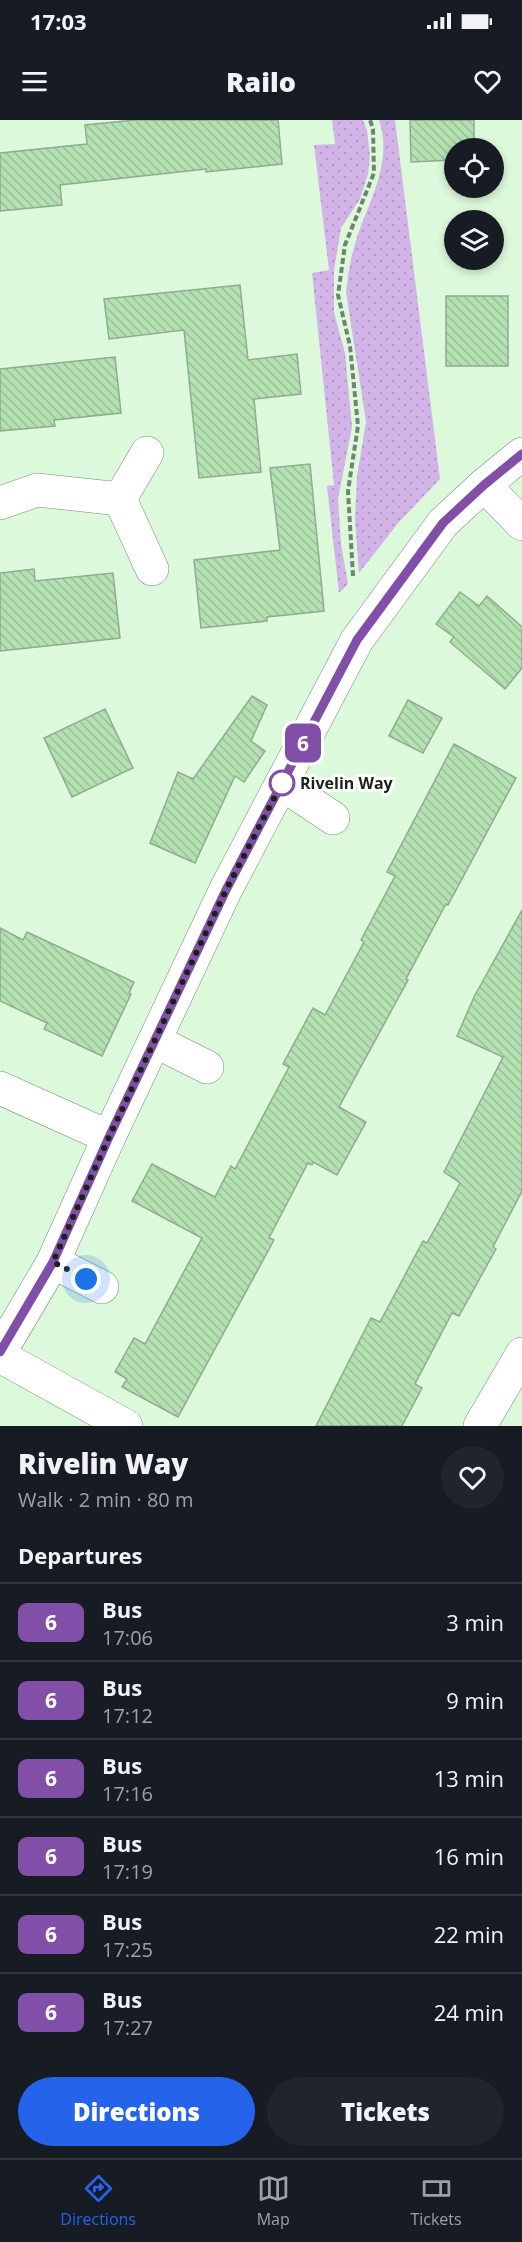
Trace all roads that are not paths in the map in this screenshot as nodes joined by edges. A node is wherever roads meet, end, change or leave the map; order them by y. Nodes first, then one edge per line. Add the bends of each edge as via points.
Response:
1 (147, 453) dead end
2 (522, 454) edge
3 (484, 485) junction
4 (120, 499) junction
5 (0, 503) edge
6 (522, 524) edge
7 (152, 568) dead end
8 (282, 784) junction
9 (333, 818) dead end
10 (155, 1041) junction
11 (207, 1067) dead end
12 (0, 1088) edge
13 (109, 1137) junction
14 (53, 1262) junction
15 (102, 1287) dead end
16 (0, 1354) edge
17 (522, 1354) edge
18 (126, 1426) edge
19 (480, 1426) edge

1 - 4 street
2 - 3 street
3 - 6 street
3 - 8 street via 443,523 357,640
4 - 5 street via 37,490
4 - 7 street
8 - 9 street
8 - 10 street via 226,890
10 - 11 street
10 - 13 street
12 - 13 street
13 - 14 street
14 - 15 street
14 - 16 street
16 - 18 street
17 - 19 street

